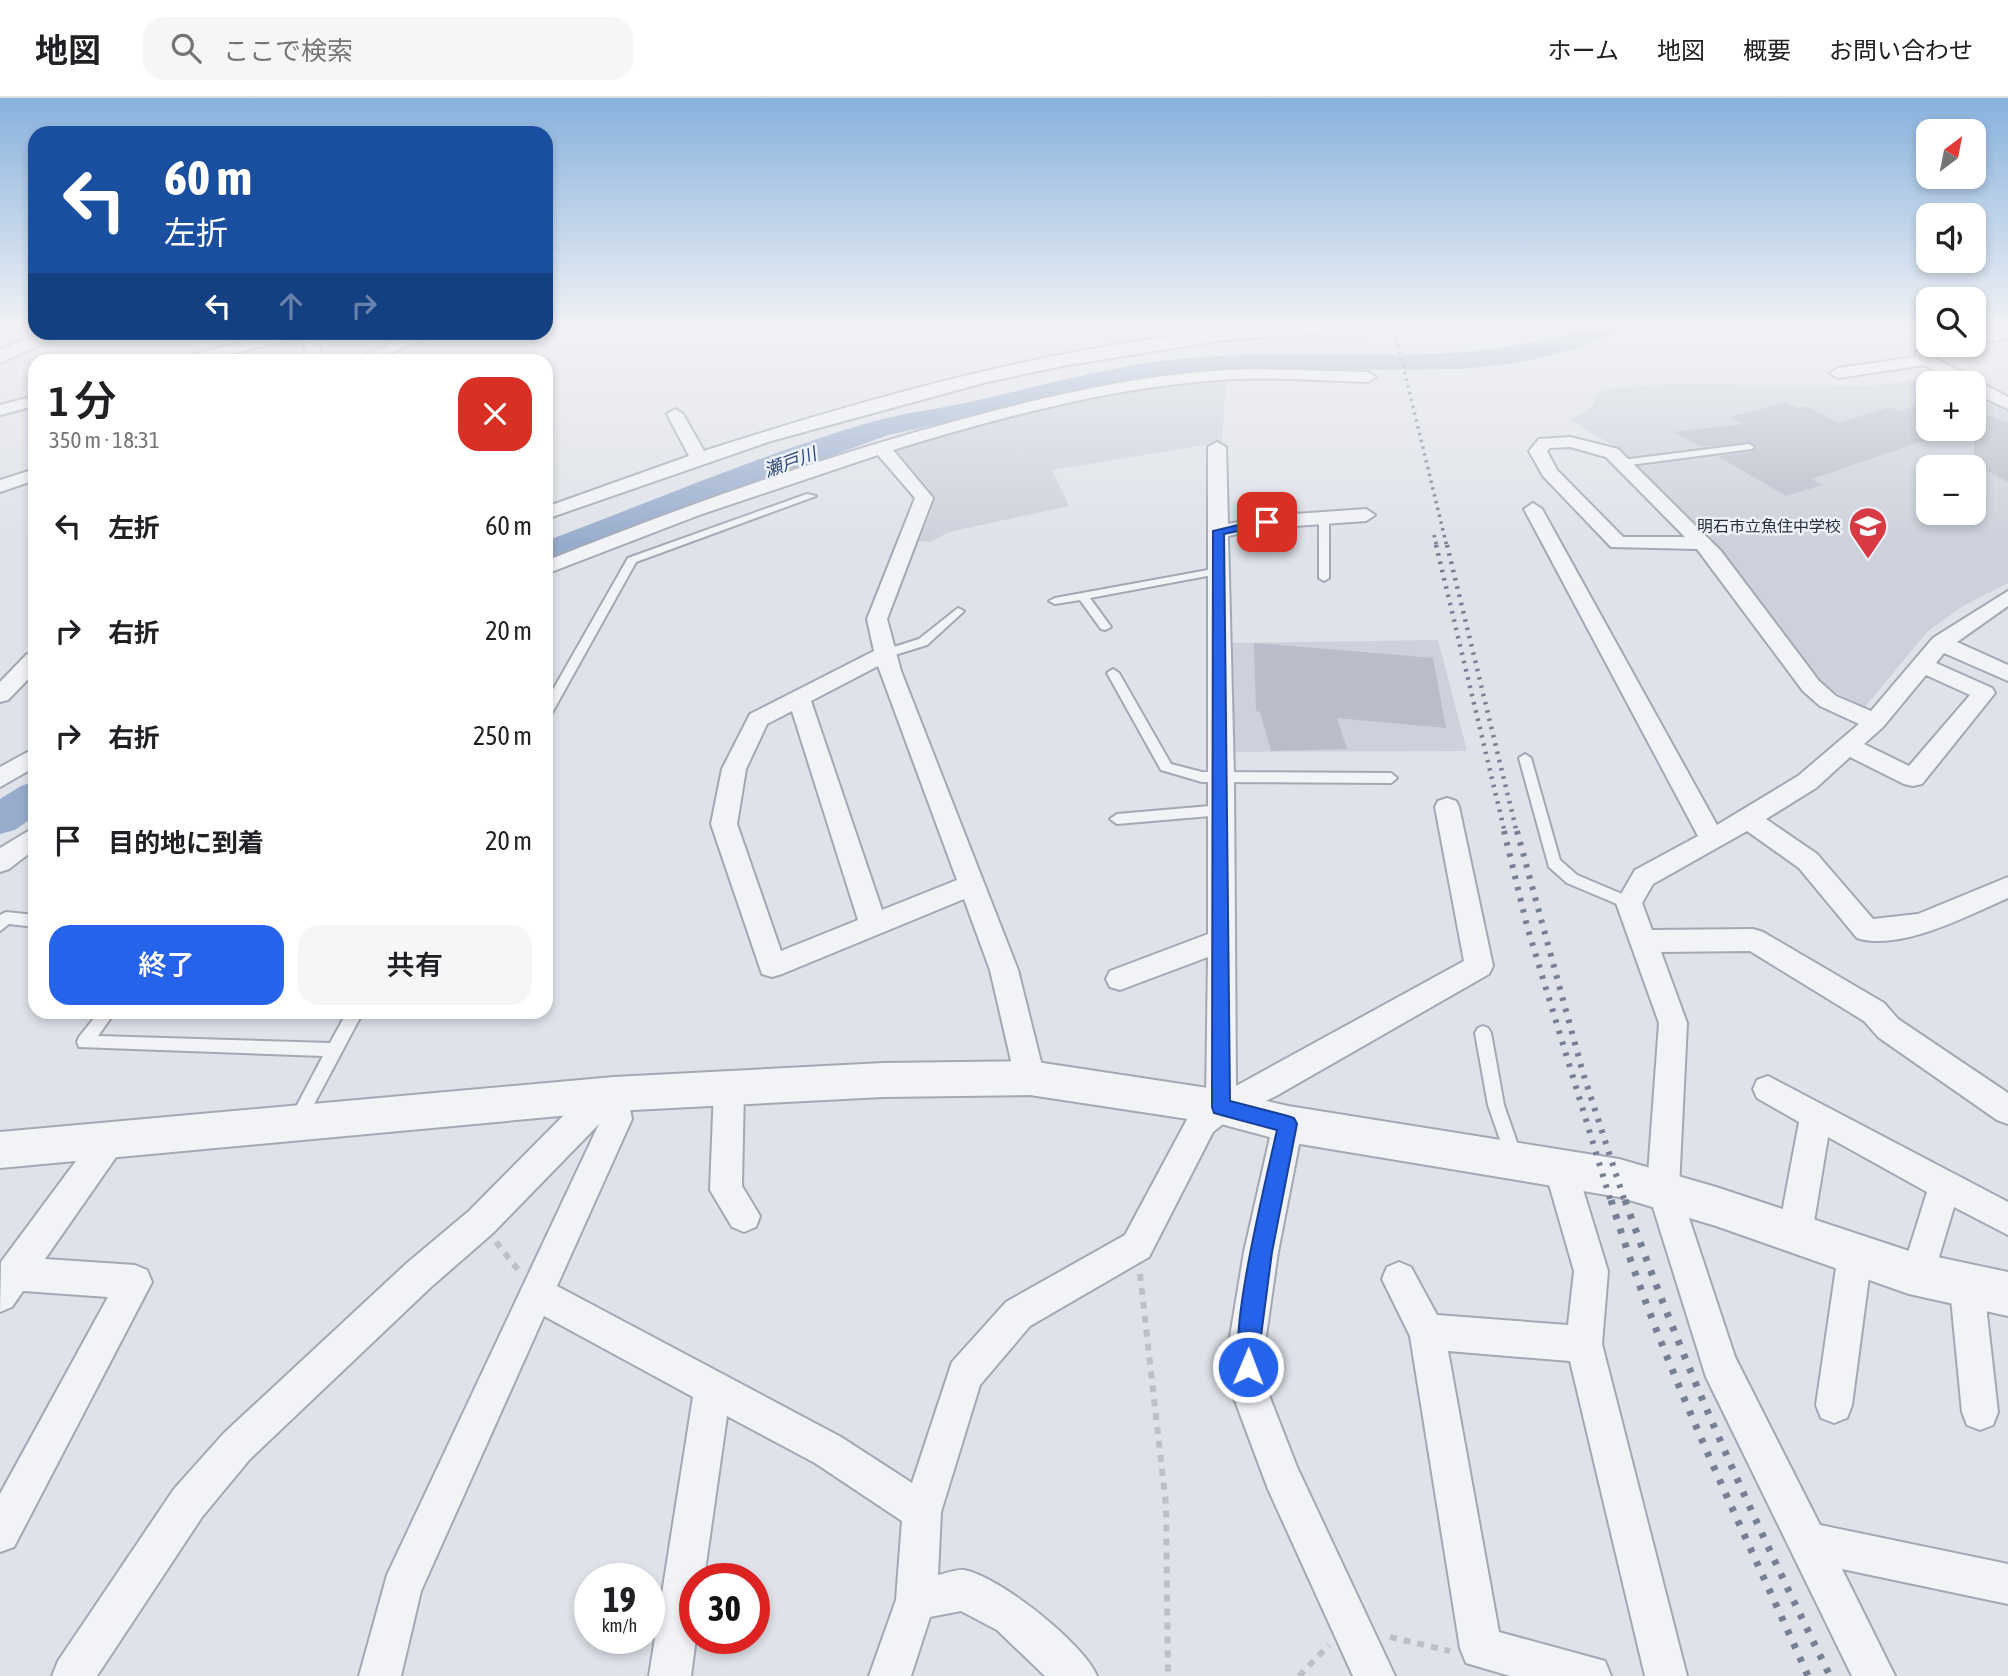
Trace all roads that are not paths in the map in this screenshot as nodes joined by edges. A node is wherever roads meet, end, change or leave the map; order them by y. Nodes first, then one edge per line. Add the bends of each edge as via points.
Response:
1 (904, 398) edge
2 (1079, 398) edge
3 (28, 403) edge
4 (0, 410) edge
5 (676, 414) dead end
6 (881, 447) junction
7 (1217, 447) dead end
8 (1749, 447) dead end
9 (698, 457) junction
10 (1622, 463) junction
11 (28, 476) edge
12 (0, 486) edge
13 (811, 496) dead end
14 (1533, 509) dead end
15 (553, 510) edge
16 (1366, 515) dead end
17 (1324, 518) junction
18 (1219, 531) junction
19 (1702, 543) junction
20 (553, 565) edge
21 (1219, 571) junction
22 (1324, 578) dead end
23 (1083, 596) junction
24 (2008, 597) edge
25 (1055, 601) dead end
26 (957, 611) dead end
27 (1105, 627) dead end
28 (1941, 643) junction
29 (886, 654) junction
30 (1923, 665) junction
31 (28, 666) edge
32 (1113, 673) dead end
33 (2008, 674) edge
34 (0, 695) edge
35 (799, 698) junction
36 (553, 701) edge
37 (1875, 722) junction
38 (1848, 746) junction
39 (1525, 758) dead end
40 (28, 761) edge
41 (1222, 775) junction
42 (1391, 778) dead end
43 (0, 779) edge
44 (1447, 807) dead end
45 (1222, 810) junction
46 (1117, 819) dead end
47 (1748, 819) junction
48 (1713, 840) junction
49 (28, 841) edge
50 (0, 862) edge
51 (972, 885) junction
52 (2008, 887) edge
53 (1629, 903) junction
54 (28, 920) edge
55 (0, 925) edge
56 (873, 925) junction
57 (1222, 940) junction
58 (1644, 941) junction
59 (1120, 979) dead end
60 (102, 1019) edge
61 (351, 1019) edge
62 (1483, 1033) dead end
63 (334, 1050) junction
64 (1030, 1078) junction
65 (729, 1088) junction
66 (1768, 1089) dead end
67 (614, 1094) junction
68 (1221, 1107) junction
69 (2008, 1110) edge
70 (1816, 1115) junction
71 (1288, 1124) junction
72 (295, 1125) junction
73 (110, 1140) junction
74 (0, 1150) edge
75 (1515, 1160) junction
76 (1560, 1167) junction
77 (1944, 1187) junction
78 (1663, 1188) junction
79 (744, 1216) dead end
80 (2008, 1219) edge
81 (1795, 1234) junction
82 (1855, 1254) junction
83 (1918, 1275) junction
84 (1399, 1279) dead end
85 (6, 1284) edge
86 (1967, 1288) junction
87 (535, 1293) junction
88 (2008, 1294) edge
89 (1427, 1332) junction
90 (1584, 1344) junction
91 (713, 1388) junction
92 (1835, 1405) dead end
93 (1980, 1412) dead end
94 (922, 1512) junction
95 (0, 1533) edge
96 (1807, 1542) junction
97 (2008, 1584) edge
98 (916, 1600) junction
99 (73, 1676) edge
100 (380, 1676) edge
101 (670, 1676) edge
102 (890, 1676) edge
103 (1076, 1676) edge
104 (1374, 1676) edge
105 (1590, 1676) edge
106 (1666, 1676) edge
107 (1874, 1676) edge

1 - 9 street
2 - 6 street
3 - 4 street
5 - 9 street
6 - 20 street via 657,523
6 - 29 street via 924,498 877,619
7 - 18 street
8 - 10 lane
9 - 15 street
10 - 19 street
10 - 19 street via 1612,453 1570,442 1545,443 1538,451 1549,472 1618,543
11 - 12 street
13 - 36 lane via 632,560
14 - 48 street
16 - 17 street
17 - 18 street
17 - 22 lane
18 - 21 street
19 - 37 street via 1811,686 1828,701
21 - 23 lane
21 - 41 street
23 - 25 lane
23 - 27 lane
24 - 28 street
26 - 29 lane via 923,642
28 - 30 street
28 - 33 street
29 - 35 street
29 - 51 street
30 - 37 street
30 - 38 street via 1984,693 1913,778
31 - 34 street
32 - 41 lane via 1166,767 1202,777
35 - 56 street
35 - 56 street via 758,719 734,769 724,824 772,966
37 - 38 street
38 - 47 street via 1807,782
39 - 53 lane via 1554,863 1572,879
40 - 43 street
41 - 42 lane
41 - 45 street
44 - 68 street via 1479,965 1265,1087
45 - 46 lane
45 - 57 street
47 - 48 street
47 - 52 street via 1808,861 1867,930 1921,924
48 - 53 street via 1644,877
49 - 50 street
51 - 56 street
51 - 64 street via 1004,970
53 - 58 street
54 - 55 lane via 6,918
57 - 59 street
57 - 68 street
58 - 69 street via 1753,940 1766,946 1874,1012 1888,1028
58 - 78 street via 1673,1023
60 - 63 lane via 85,1042
61 - 63 lane
62 - 75 lane via 1496,1105
63 - 72 lane
64 - 65 street
64 - 68 street
65 - 67 street
65 - 79 street via 726,1190
66 - 70 street
67 - 72 street
67 - 87 street via 617,1119
67 - 99 street via 578,1122 481,1222 237,1446 188,1503
68 - 71 street
68 - 94 street via 1202,1122 1137,1246 1018,1314 965,1375
70 - 77 street
70 - 81 street
71 - 75 street
71 - 104 street via 1247,1343 1249,1390 1281,1476
72 - 73 street
73 - 74 street
73 - 85 street
75 - 76 street
76 - 78 street
76 - 90 street via 1591,1271
77 - 80 street
77 - 83 street
78 - 81 street
78 - 96 street via 1719,1364
81 - 82 street
82 - 83 street
82 - 92 street
83 - 86 street
84 - 89 street
85 - 95 street via 135,1282
86 - 88 street
86 - 93 street
87 - 91 street
87 - 100 street via 401,1589
89 - 90 street
89 - 105 street via 1481,1648
90 - 106 street
91 - 94 street via 828,1450
91 - 101 street
94 - 98 street
96 - 97 street
96 - 107 street
98 - 102 street
98 - 103 street via 963,1590 1011,1616

